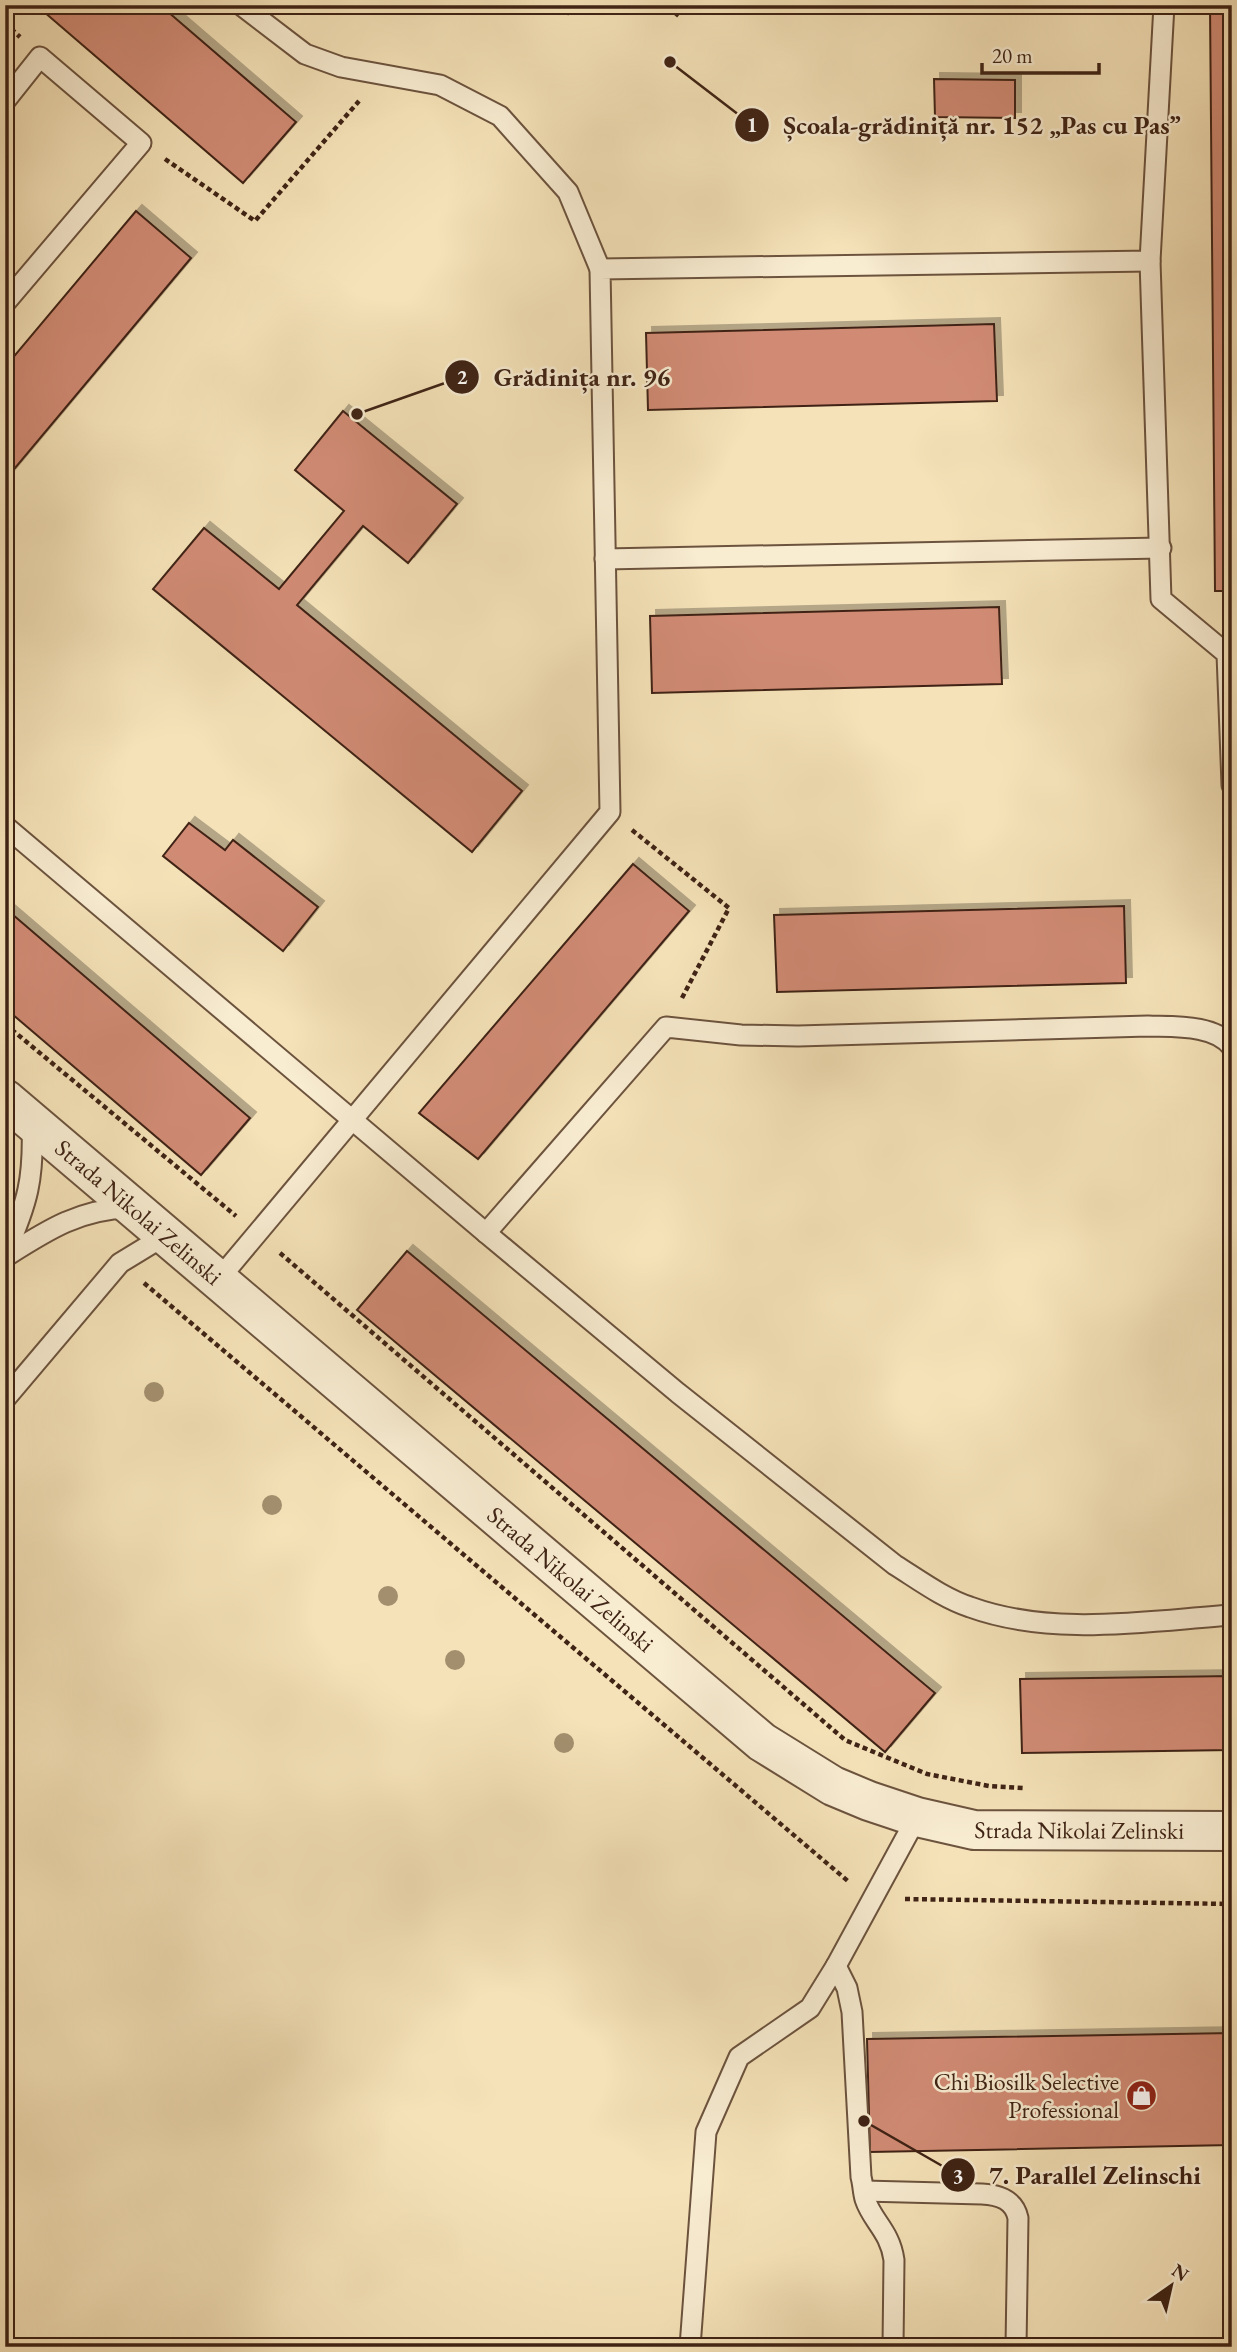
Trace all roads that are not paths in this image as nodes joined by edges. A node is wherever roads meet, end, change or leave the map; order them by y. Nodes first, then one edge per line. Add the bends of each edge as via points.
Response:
1 (241, 5) edge
2 (1164, 5) edge
3 (5, 101) edge
4 (1150, 261) junction
5 (600, 269) junction
6 (5, 303) edge
7 (1161, 548) junction
8 (606, 559) junction
9 (1232, 785) edge
10 (5, 826) edge
11 (1232, 1048) edge
12 (18, 1110) edge
13 (351, 1121) junction
14 (134, 1208) junction
15 (486, 1233) junction
16 (166, 1235) junction
17 (5, 1255) edge
18 (219, 1279) junction
19 (5, 1399) edge
20 (1232, 1615) edge
21 (917, 1817) junction
22 (1232, 1831) edge
23 (836, 1966) junction
24 (864, 2191) junction
25 (690, 2347) edge
26 (893, 2347) edge
27 (1016, 2347) edge

1 - 5 lane via 305,54 341,67 440,85 500,116 568,192
2 - 4 lane
3 - 6 lane via 40,57 141,143
4 - 5 lane
4 - 7 lane
5 - 8 lane
7 - 8 lane
7 - 9 lane via 1161,599 1227,654
8 - 13 lane via 610,812
10 - 13 lane
11 - 15 lane via 1198,1028 1148,1026 798,1036 666,1027
12 - 14 street, Strada Nikolai Zelinski
12 - 17 lane via 33,1159 29,1194
13 - 15 lane
13 - 18 lane
14 - 16 street, Strada Nikolai Zelinski
14 - 17 lane via 106,1208 79,1215
15 - 20 lane via 895,1565 968,1607 1012,1619 1079,1626
16 - 18 street, Strada Nikolai Zelinski
16 - 19 lane via 120,1263
18 - 21 street, Strada Nikolai Zelinski via 762,1742 833,1786
21 - 22 street, Strada Nikolai Zelinski via 974,1830
21 - 23 lane
23 - 24 lane via 852,2012
23 - 25 lane via 810,2008 738,2057 706,2132
24 - 26 lane via 865,2201 892,2248
24 - 27 lane via 990,2194 1010,2202 1018,2218

